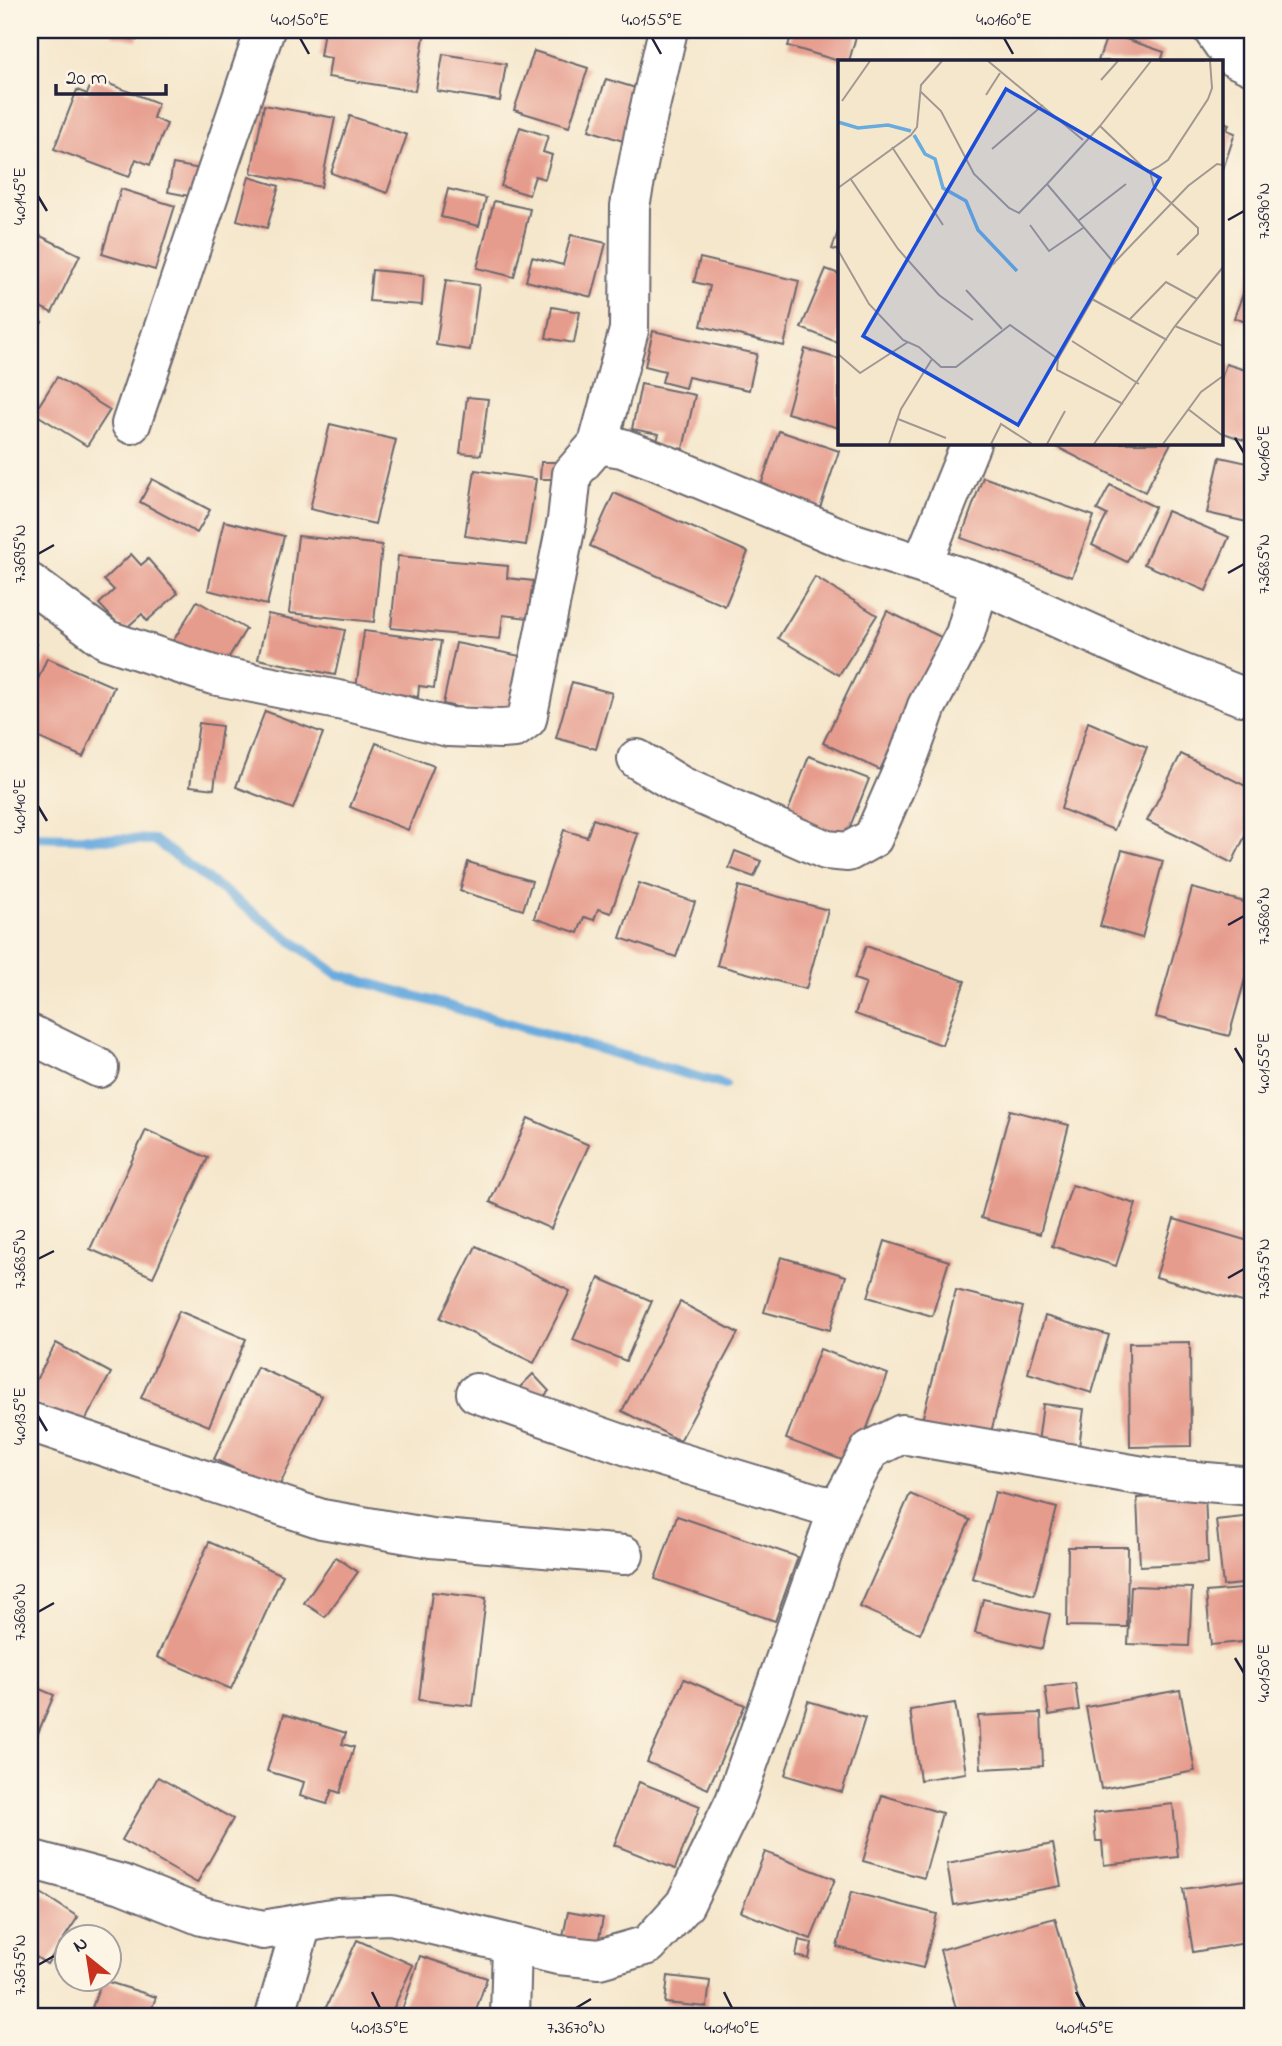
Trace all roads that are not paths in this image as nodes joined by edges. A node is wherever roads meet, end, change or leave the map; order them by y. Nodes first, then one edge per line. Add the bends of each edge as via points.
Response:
1 (265, 30) edge
2 (1213, 30) edge
3 (660, 32) edge
4 (1252, 66) edge
5 (131, 424) dead end
6 (597, 444) junction
7 (971, 444) edge
8 (922, 564) junction
9 (30, 583) edge
10 (980, 583) junction
11 (1252, 695) edge
12 (637, 759) dead end
13 (30, 1034) edge
14 (99, 1068) dead end
15 (476, 1393) dead end
16 (30, 1422) edge
17 (1252, 1486) edge
18 (839, 1507) junction
19 (624, 1555) dead end
20 (30, 1858) edge
21 (302, 1924) junction
22 (512, 1944) junction
23 (275, 2016) edge
24 (510, 2016) edge

1 - 5 street
2 - 4 street via 1231,56
3 - 6 street via 630,206 629,330
6 - 8 street via 622,448 851,542
6 - 9 street via 572,474 527,719 515,728 448,727 213,675 107,640
7 - 8 street
8 - 10 street
10 - 11 street via 1161,665 1241,696
10 - 12 street via 965,634 927,706 873,838 848,852 826,850 681,786
13 - 14 street
15 - 18 street via 639,1450
16 - 19 street via 323,1520 431,1538
17 - 18 street via 1149,1477 902,1434 870,1450
18 - 22 street via 735,1801 685,1904 648,1945 599,1959
20 - 21 street via 122,1884 214,1919 263,1930
21 - 22 street via 390,1915
21 - 23 street
22 - 24 street

